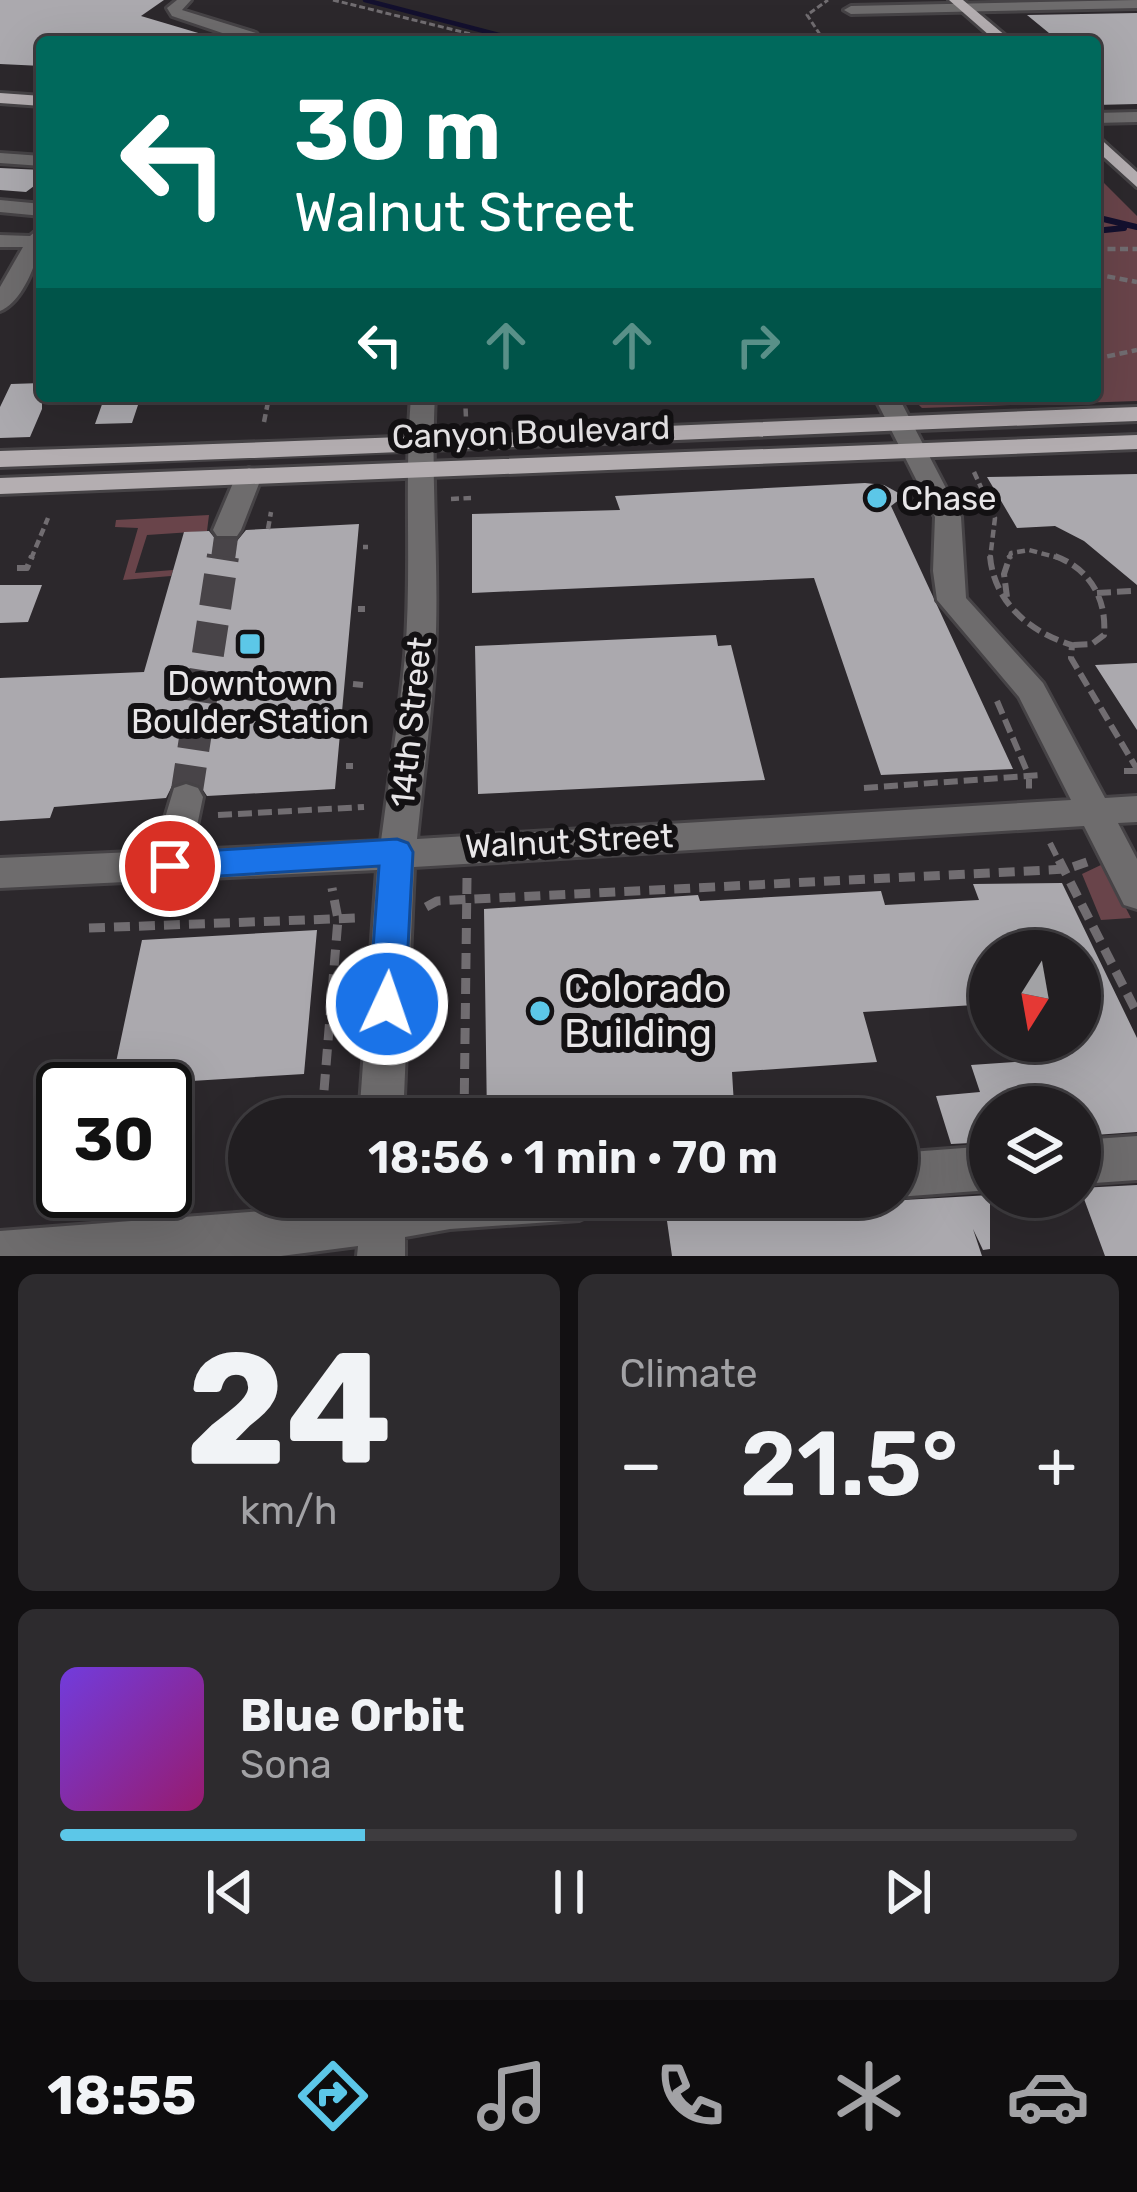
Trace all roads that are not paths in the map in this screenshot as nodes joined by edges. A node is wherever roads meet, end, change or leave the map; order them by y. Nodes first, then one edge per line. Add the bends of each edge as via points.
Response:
1 (205, 0) edge
2 (950, 4) edge
3 (1137, 4) edge
4 (184, 8) edge
5 (851, 10) dead end
6 (251, 36) edge
7 (979, 36) edge
8 (997, 36) edge
9 (0, 98) edge
10 (36, 101) edge
11 (1137, 117) edge
12 (1101, 118) edge
13 (1101, 145) edge
14 (0, 158) edge
15 (36, 161) edge
16 (1137, 182) edge
17 (0, 206) edge
18 (36, 209) edge
19 (36, 237) edge
20 (0, 241) edge
21 (36, 242) edge
22 (0, 305) edge
23 (423, 402) edge
24 (889, 402) edge
25 (1137, 414) edge
26 (907, 436) junction
27 (1137, 442) edge
28 (419, 458) junction
29 (0, 459) edge
30 (249, 476) junction
31 (0, 486) edge
32 (227, 530) tunnel mouth
33 (197, 807) tunnel mouth
34 (1137, 809) edge
35 (1096, 811) junction
36 (1137, 846) edge
37 (397, 852) junction
38 (170, 866) junction
39 (0, 873) edge
40 (1137, 894) edge
41 (382, 1098) edge
42 (1137, 1158) edge
43 (1101, 1161) edge
44 (969, 1170) edge
45 (918, 1173) edge
46 (382, 1224) edge
47 (0, 1255) edge

1 - 4 street
2 - 3 street
2 - 5 street
2 - 7 main road
2 - 8 main road
4 - 6 street
9 - 10 main road
11 - 12 street
13 - 16 main road
14 - 15 street
17 - 18 street
19 - 20 street
21 - 22 street
23 - 28 street, 14th Street
24 - 26 street
25 - 26 main road, Canyon Boulevard
26 - 27 main road, Canyon Boulevard via 964,448
26 - 28 main road, Canyon Boulevard
26 - 35 street via 948,517 952,601 1024,679
28 - 29 main road, Canyon Boulevard
28 - 30 main road, Canyon Boulevard
28 - 37 street, 14th Street via 420,656
30 - 31 main road, Canyon Boulevard
30 - 32 street
33 - 38 street
34 - 35 street, Walnut Street
35 - 36 street via 1124,826
35 - 37 street, Walnut Street
35 - 40 street
37 - 38 street, Walnut Street
37 - 41 street, 14th Street
38 - 39 street, Walnut Street
42 - 43 street
44 - 45 street
46 - 47 street

